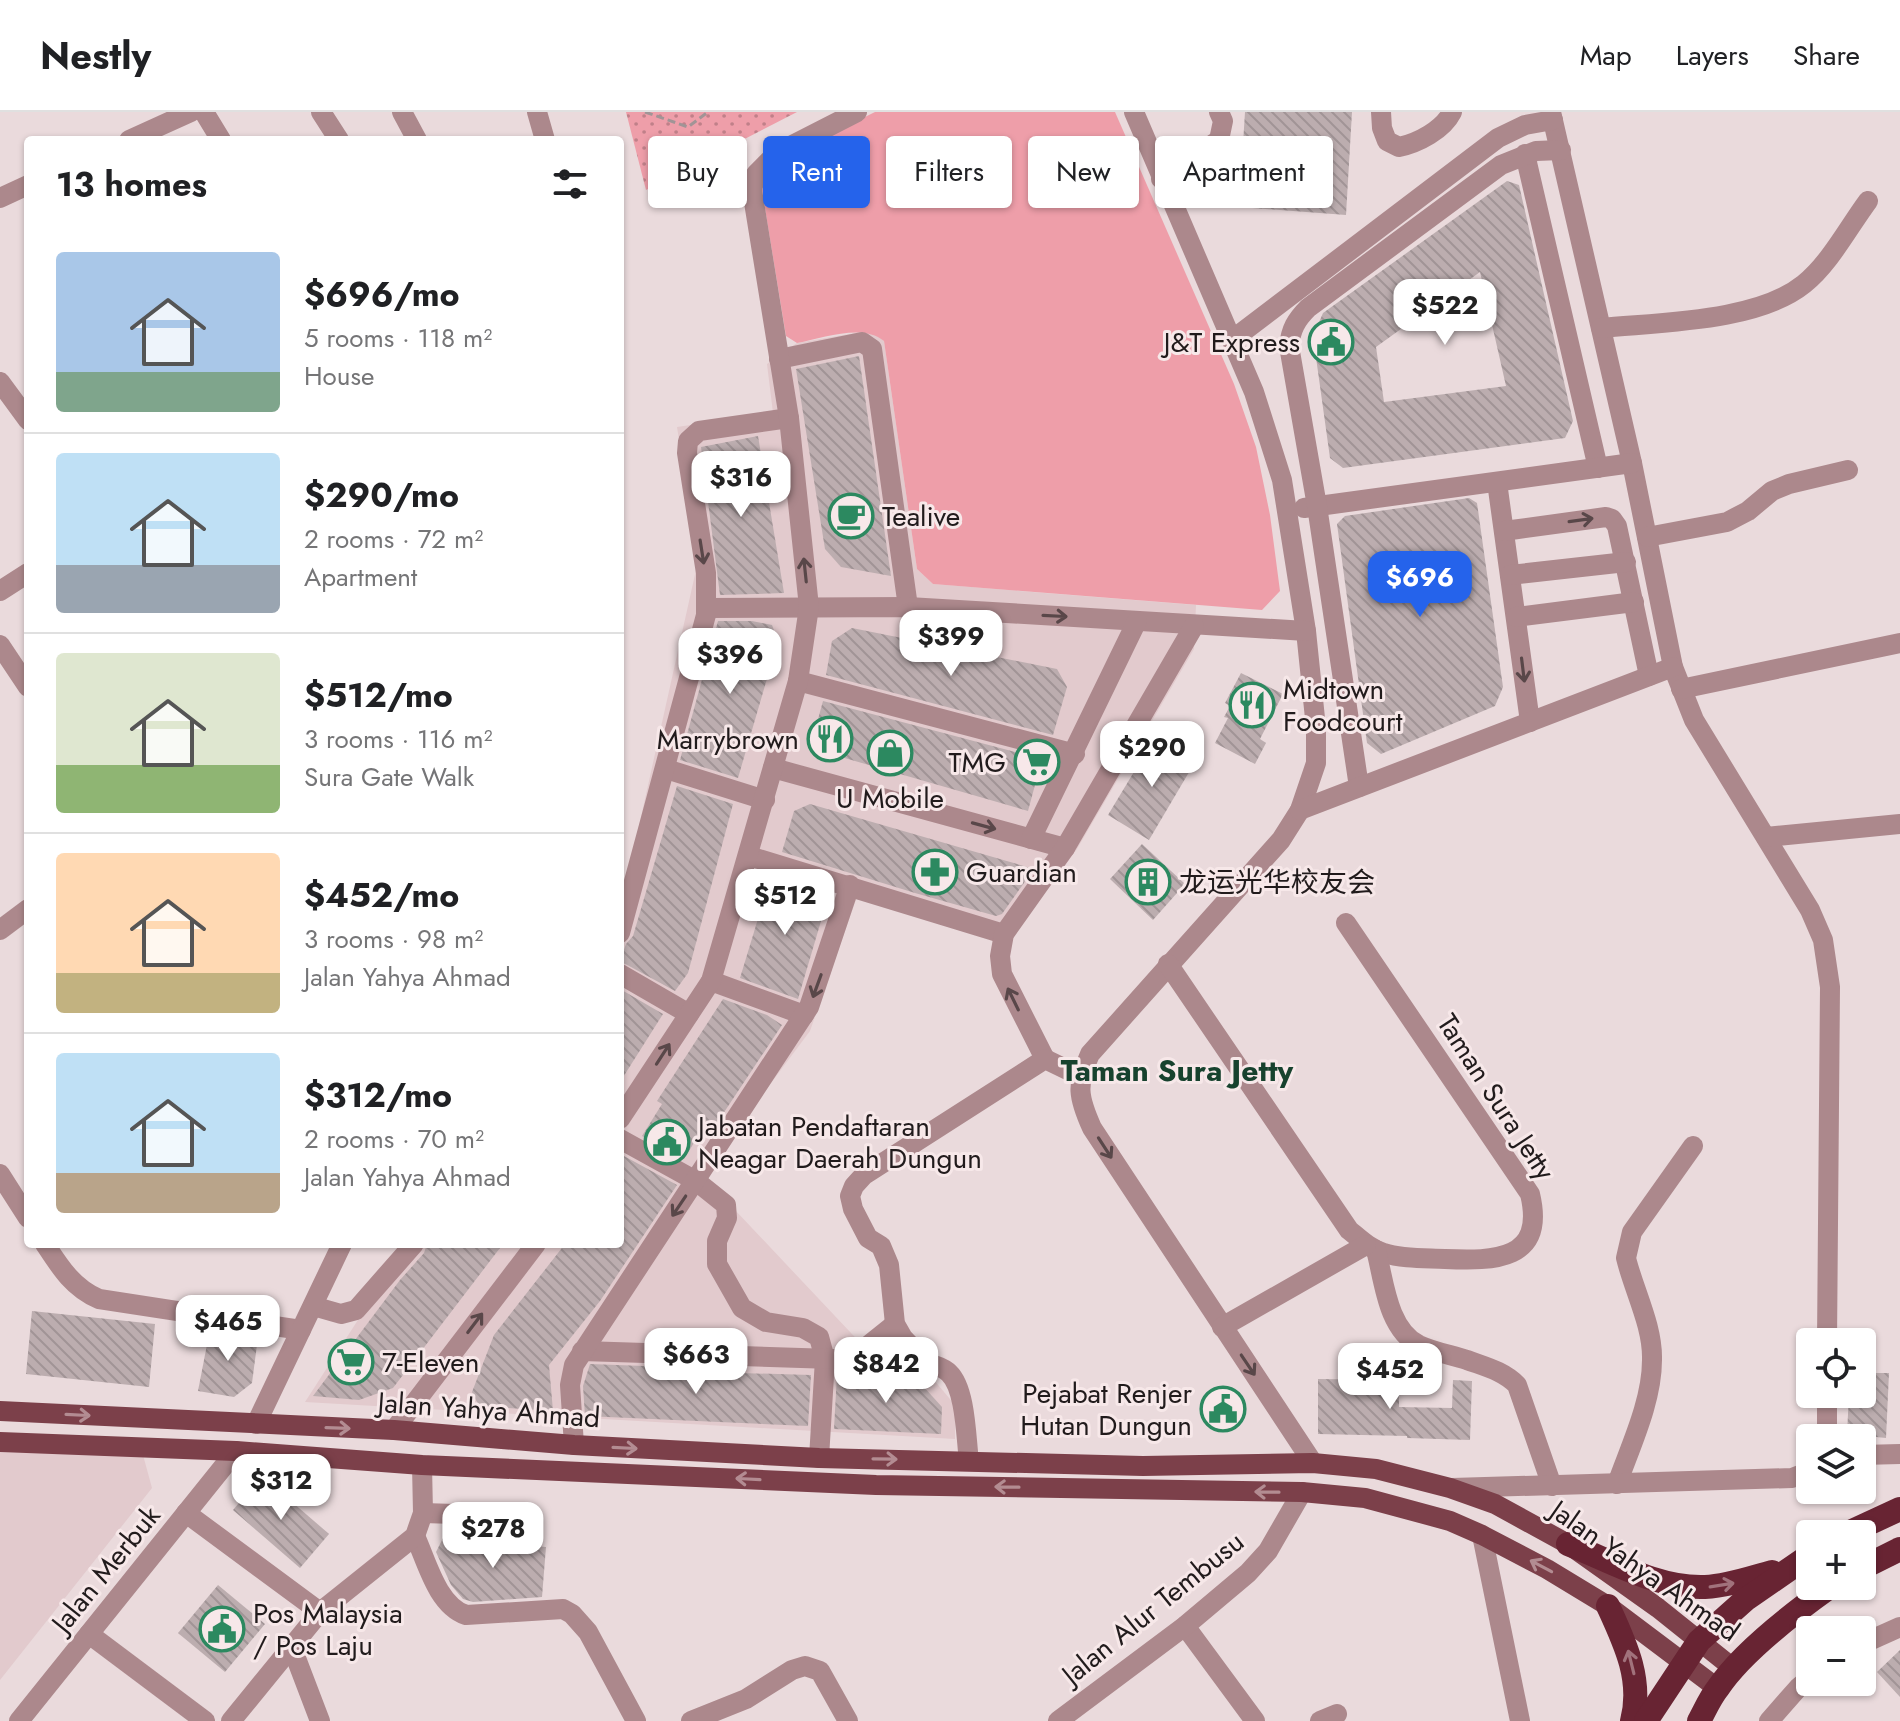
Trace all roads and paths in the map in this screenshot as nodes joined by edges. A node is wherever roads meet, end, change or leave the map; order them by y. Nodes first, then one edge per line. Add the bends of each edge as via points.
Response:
1 (191, 112) edge
2 (204, 112) edge
3 (321, 112) edge
4 (402, 112) edge
5 (537, 112) edge
6 (645, 112) edge
7 (708, 112) edge
8 (857, 112) edge
9 (1134, 112) edge
10 (1219, 112) edge
11 (1381, 112) edge
12 (1452, 112) edge
13 (1552, 116) edge
14 (138, 136) edge
15 (219, 136) edge
16 (336, 136) edge
17 (415, 136) edge
18 (544, 136) edge
19 (1220, 136) edge
20 (1561, 150) junction
21 (1525, 154) junction
22 (1155, 164) edge
23 (24, 187) edge
24 (0, 198) edge
25 (1868, 201) dead end
26 (1174, 208) edge
27 (1601, 328) junction
28 (1232, 340) junction
29 (779, 359) junction
30 (0, 382) edge
31 (24, 415) edge
32 (789, 418) junction
33 (1632, 463) junction
34 (1598, 468) junction
35 (1848, 470) dead end
36 (1497, 482) junction
37 (1317, 506) junction
38 (1288, 510) junction
39 (1504, 531) junction
40 (1647, 537) junction
41 (1626, 562) junction
42 (1510, 575) junction
43 (24, 576) edge
44 (0, 591) edge
45 (1634, 602) junction
46 (809, 607) junction
47 (908, 607) junction
48 (707, 608) junction
49 (1516, 617) junction
50 (1137, 621) junction
51 (1194, 626) junction
52 (1306, 631) junction
53 (1900, 643) edge
54 (0, 645) edge
55 (1673, 667) junction
56 (1649, 676) junction
57 (24, 681) edge
58 (798, 681) junction
59 (1681, 689) junction
60 (1530, 722) junction
61 (1075, 754) junction
62 (773, 768) junction
63 (666, 769) junction
64 (1359, 787) junction
65 (765, 800) junction
66 (1300, 810) junction
67 (1900, 824) edge
68 (1766, 837) junction
69 (1031, 839) junction
70 (1065, 848) junction
71 (749, 856) junction
72 (850, 885) junction
73 (624, 919) edge
74 (1346, 923) dead end
75 (1004, 934) junction
76 (1168, 964) junction
77 (624, 976) edge
78 (711, 981) junction
79 (689, 1014) junction
80 (804, 1015) junction
81 (1045, 1059) junction
82 (1080, 1076) junction
83 (624, 1113) edge
84 (624, 1141) edge
85 (1693, 1146) dead end
86 (0, 1174) edge
87 (696, 1181) junction
88 (24, 1212) edge
89 (48, 1248) edge
90 (340, 1248) edge
91 (410, 1248) edge
92 (533, 1248) edge
93 (1371, 1248) junction
94 (313, 1306) junction
95 (895, 1324) junction
96 (1222, 1327) junction
97 (1827, 1328) edge
98 (301, 1330) junction
99 (582, 1351) junction
100 (825, 1359) junction
101 (850, 1360) junction
102 (926, 1362) junction
103 (0, 1411) edge
104 (256, 1424) junction
105 (394, 1430) junction
106 (0, 1442) edge
107 (574, 1445) junction
108 (236, 1451) junction
109 (1900, 1454) edge
110 (1876, 1455) edge
111 (819, 1458) junction
112 (969, 1461) junction
113 (1313, 1463) junction
114 (422, 1465) junction
115 (1796, 1476) edge
116 (1617, 1484) junction
117 (1552, 1486) junction
118 (1450, 1488) junction
119 (1302, 1492) junction
120 (1900, 1509) edge
121 (186, 1513) junction
122 (423, 1513) junction
123 (521, 1516) dead end
124 (1876, 1520) edge
125 (1482, 1535) junction
126 (415, 1536) junction
127 (1568, 1544) junction
128 (1900, 1549) edge
129 (1876, 1561) edge
130 (1796, 1562) edge
131 (1796, 1564) edge
132 (1812, 1600) edge
133 (1608, 1606) junction
134 (320, 1612) junction
135 (1185, 1626) junction
136 (1900, 1627) edge
137 (89, 1634) junction
138 (1876, 1638) edge
139 (1699, 1641) junction
140 (291, 1645) junction
141 (1684, 1665) junction
142 (1733, 1668) junction
143 (1717, 1688) junction
144 (1796, 1690) edge
145 (19, 1721) edge
146 (205, 1721) edge
147 (231, 1721) edge
148 (320, 1721) edge
149 (636, 1721) edge
150 (691, 1721) edge
151 (848, 1721) edge
152 (1058, 1721) edge
153 (1255, 1721) edge
154 (1520, 1721) edge
155 (1632, 1721) edge
156 (1646, 1721) edge
157 (1699, 1721) edge
158 (1769, 1721) edge

1 - 14 street
2 - 15 street
3 - 16 street
4 - 17 street
5 - 18 street
6 - 7 path via 688,127
8 - 29 street via 777,153 756,174 752,190
9 - 22 street
10 - 19 street
11 - 12 street via 1387,141 1399,147 1444,123
13 - 20 street
13 - 28 street via 1498,138
20 - 21 street
20 - 27 street
21 - 34 street
21 - 37 street via 1501,165 1297,319 1289,346
23 - 24 street
25 - 27 street via 1817,272 1782,298 1745,311
26 - 28 street
27 - 33 street
28 - 38 street via 1267,427
29 - 32 street
29 - 47 street via 862,342 872,349
30 - 31 street
46 -> 32 street
32 -> 48 street via 699,431 688,441
33 - 34 street
33 - 40 street
34 - 36 street
35 - 40 street via 1772,491 1727,522
36 - 37 street
36 - 39 street
37 - 38 street
37 - 64 street
38 - 52 street
39 -> 41 street via 1606,517 1617,526
39 - 42 street
40 - 55 street
41 - 42 street
41 - 45 street
42 - 49 street
43 - 44 street
45 - 49 street
45 - 56 street
46 - 47 street
46 - 48 street
46 - 58 street
47 -> 50 street
48 - 63 street
49 -> 60 street
50 - 51 street
50 - 61 street
51 - 52 street
51 - 70 street
52 - 66 street via 1316,763
53 - 59 street
54 - 57 street
55 - 56 street
55 - 59 street
56 - 60 street
58 - 61 street
58 - 62 street
59 - 68 street via 1694,720
60 - 64 street
61 - 69 street
62 - 65 street
62 -> 69 street
63 - 65 street
63 - 73 street
64 - 66 street
65 - 71 street
66 - 76 street via 1257,869
67 - 68 street
68 - 97 street via 1818,926 1830,987
69 - 70 street
70 - 75 street
71 - 72 street
71 - 78 street
72 - 75 street
72 -> 80 street
74 - 93 street, Taman Sura Jetty via 1522,1180 1534,1211 1528,1239 1520,1249 1497,1259 1404,1257
81 -> 75 street via 1002,974
76 - 82 street via 1090,1054
76 - 93 street via 1349,1230
77 - 79 street
78 - 79 street
78 - 80 street
83 -> 79 street
80 - 87 street
81 - 82 street
81 - 95 street via 854,1186 850,1196 859,1224 881,1246 889,1265
82 -> 96 street via 1080,1102 1092,1128
84 - 87 street
85 - 116 street via 1627,1246 1653,1358 1645,1405
86 - 88 street
87 -> 99 street
87 - 100 street via 726,1205 717,1264 742,1308 766,1322 803,1328 819,1337
89 - 98 street via 72,1282 99,1299
90 - 94 street
91 - 94 street via 356,1310 341,1314
105 -> 92 street
93 - 96 street
93 - 117 street via 1395,1320 1408,1338 1496,1370 1517,1385
94 - 98 street
95 - 101 street
95 - 102 street
96 -> 113 street
98 - 104 street
99 - 100 street
99 - 107 street via 571,1375
100 - 101 street
100 - 111 street
101 - 102 street
102 - 112 street via 948,1371 955,1381
103 -> 104 main road, Jalan Yahya Ahmad
104 -> 105 main road, Jalan Yahya Ahmad
105 - 107 main road, Jalan Yahya Ahmad
106 - 108 main road, Jalan Yahya Ahmad
107 -> 111 main road, Jalan Yahya Ahmad
108 - 114 main road, Jalan Yahya Ahmad
108 - 121 street, Jalan Merbuk
109 - 110 street
111 -> 112 main road, Jalan Yahya Ahmad
112 - 113 main road, Jalan Yahya Ahmad
113 - 118 main road, Jalan Yahya Ahmad via 1376,1469
119 -> 114 main road, Jalan Yahya Ahmad via 876,1485
114 - 122 street
115 - 116 street
116 - 117 street
117 - 118 street
118 - 127 main road, Jalan Yahya Ahmad via 1495,1504
119 - 125 main road, Jalan Yahya Ahmad via 1365,1498
119 - 135 street, Jalan Alur Tembusu via 1268,1551
120 - 124 highway
121 - 134 street
121 - 137 street, Jalan Merbuk
122 - 123 street
122 - 126 street
133 -> 125 main road, Jalan Yahya Ahmad
125 - 154 street
126 - 134 street
126 - 149 street via 444,1598 456,1611 466,1615 563,1609 581,1621
127 -> 130 highway via 1660,1581 1691,1587 1737,1582
127 - 139 main road, Jalan Yahya Ahmad
128 - 129 highway
131 - 139 highway
132 - 142 highway
133 - 141 main road, Jalan Yahya Ahmad
155 -> 133 highway via 1632,1667
134 - 140 street
135 - 152 street, Jalan Alur Tembusu
135 - 153 street
136 - 138 street
137 - 145 street, Jalan Merbuk
137 - 146 street
139 - 141 highway
139 - 142 main road, Jalan Yahya Ahmad
140 - 147 street
140 - 148 street
141 - 143 main road, Jalan Yahya Ahmad
141 - 156 highway
142 - 143 highway
143 - 157 highway
144 - 158 street
150 - 151 street via 746,1699 805,1666 820,1671

